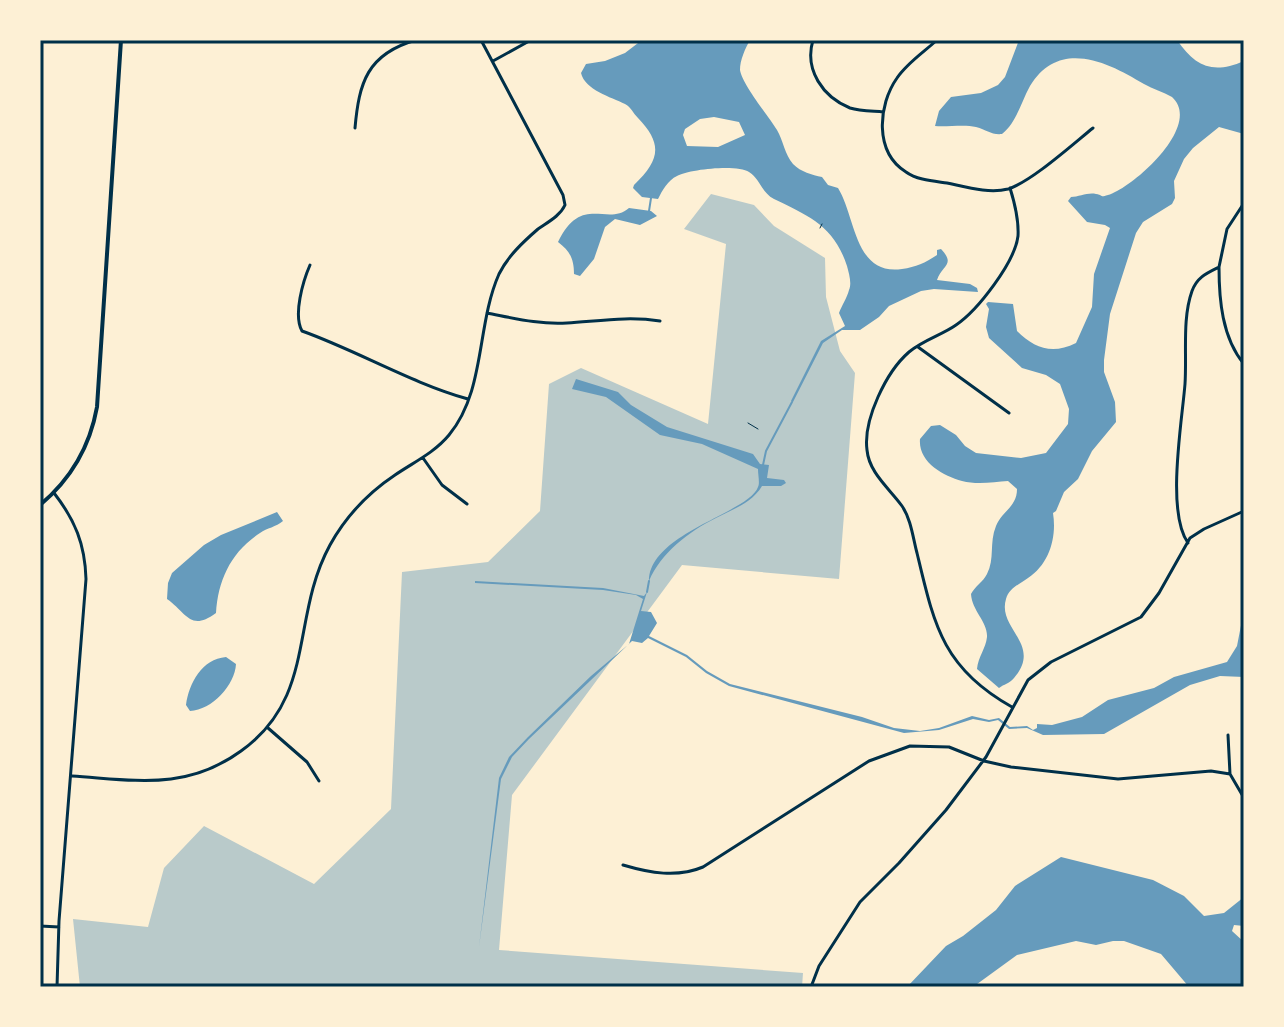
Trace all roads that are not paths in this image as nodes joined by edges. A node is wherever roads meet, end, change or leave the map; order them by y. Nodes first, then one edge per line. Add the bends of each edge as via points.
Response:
1 (121, 40) edge
2 (416, 40) edge
3 (481, 40) edge
4 (531, 40) edge
5 (813, 40) edge
6 (937, 40) edge
7 (492, 62) junction
8 (883, 112) junction
9 (355, 128) dead end
10 (1093, 128) dead end
11 (1010, 188) junction
12 (1244, 203) edge
13 (310, 265) dead end
14 (1219, 267) junction
15 (487, 313) junction
16 (660, 321) dead end
17 (917, 347) junction
18 (1244, 364) edge
19 (468, 399) junction
20 (1009, 413) dead end
21 (423, 458) junction
22 (54, 493) junction
23 (467, 504) dead end
24 (40, 505) edge
25 (1244, 511) edge
26 (1188, 543) junction
27 (1012, 707) junction
28 (268, 728) junction
29 (1228, 735) dead end
30 (984, 761) junction
31 (1230, 774) junction
32 (72, 776) junction
33 (319, 781) dead end
34 (1244, 798) edge
35 (623, 865) dead end
36 (40, 926) edge
37 (59, 927) junction
38 (57, 987) edge
39 (811, 987) edge

1 - 22 main road via 97,407 82,453
2 - 9 street via 392,48 367,73
3 - 7 street
4 - 7 street
5 - 8 street via 812,69 824,90 850,107
6 - 8 street via 898,77
7 - 15 street via 565,200 564,209 516,248 500,271
8 - 11 street via 886,148 905,172 977,189
10 - 11 street
11 - 17 street via 1018,215 1010,257 969,314
12 - 14 street via 1227,229
13 - 19 street via 298,325 302,331
14 - 18 street via 1226,325
14 - 26 street via 1201,276 1188,310 1178,453 1179,523
15 - 16 street via 566,323
15 - 19 street
17 - 20 street
17 - 27 street via 891,372 882,390 867,453 906,514 929,605 947,649 958,666
19 - 21 street via 449,435
21 - 23 street via 442,485
21 - 28 street via 369,494 330,544 316,575 298,668
22 - 24 main road
22 - 32 street via 72,517 86,557
25 - 26 street via 1204,529
26 - 27 street via 1141,617 1051,662 1028,680
27 - 30 street
28 - 32 street via 213,769 182,779
28 - 33 street via 307,762
29 - 31 street
30 - 31 street via 1118,779
30 - 35 street via 949,747 896,749 690,873 645,872
30 - 39 street via 860,902
31 - 34 street
32 - 37 street
36 - 37 street
37 - 38 street

